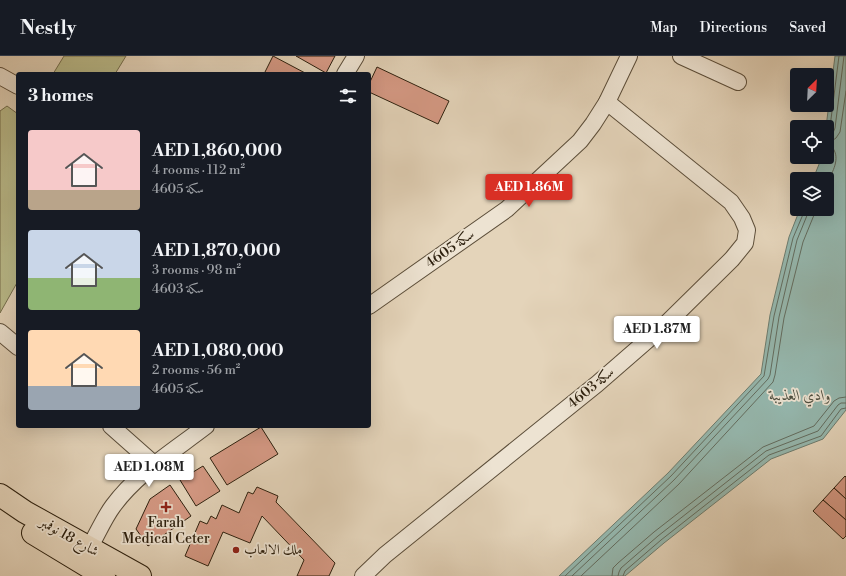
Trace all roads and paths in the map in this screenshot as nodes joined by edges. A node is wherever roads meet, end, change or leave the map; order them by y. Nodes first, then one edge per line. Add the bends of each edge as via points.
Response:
1 (356, 56) edge
2 (629, 56) edge
3 (681, 56) edge
4 (346, 72) edge
5 (0, 76) edge
6 (738, 82) dead end
7 (16, 85) edge
8 (607, 102) junction
9 (371, 305) edge
10 (0, 332) edge
11 (16, 345) edge
12 (113, 428) edge
13 (203, 428) edge
14 (155, 464) junction
15 (0, 495) edge
16 (0, 511) edge
17 (89, 548) junction
18 (104, 576) edge
19 (140, 576) edge
20 (364, 576) edge

1 - 4 street
2 - 8 street, سكة 4605
3 - 6 street
5 - 7 street
8 - 9 street, سكة 4605 via 580,142 507,209
8 - 20 street, سكة 4603 via 731,202 747,230 745,243 666,324 597,384 385,555
10 - 11 street
12 - 14 street
13 - 14 street
14 - 17 street via 131,484 113,506
15 - 17 main road, شارع 18 نوفمبر
16 - 18 main road, شارع 18 نوفمبر
17 - 19 main road, شارع 18 نوفمبر

